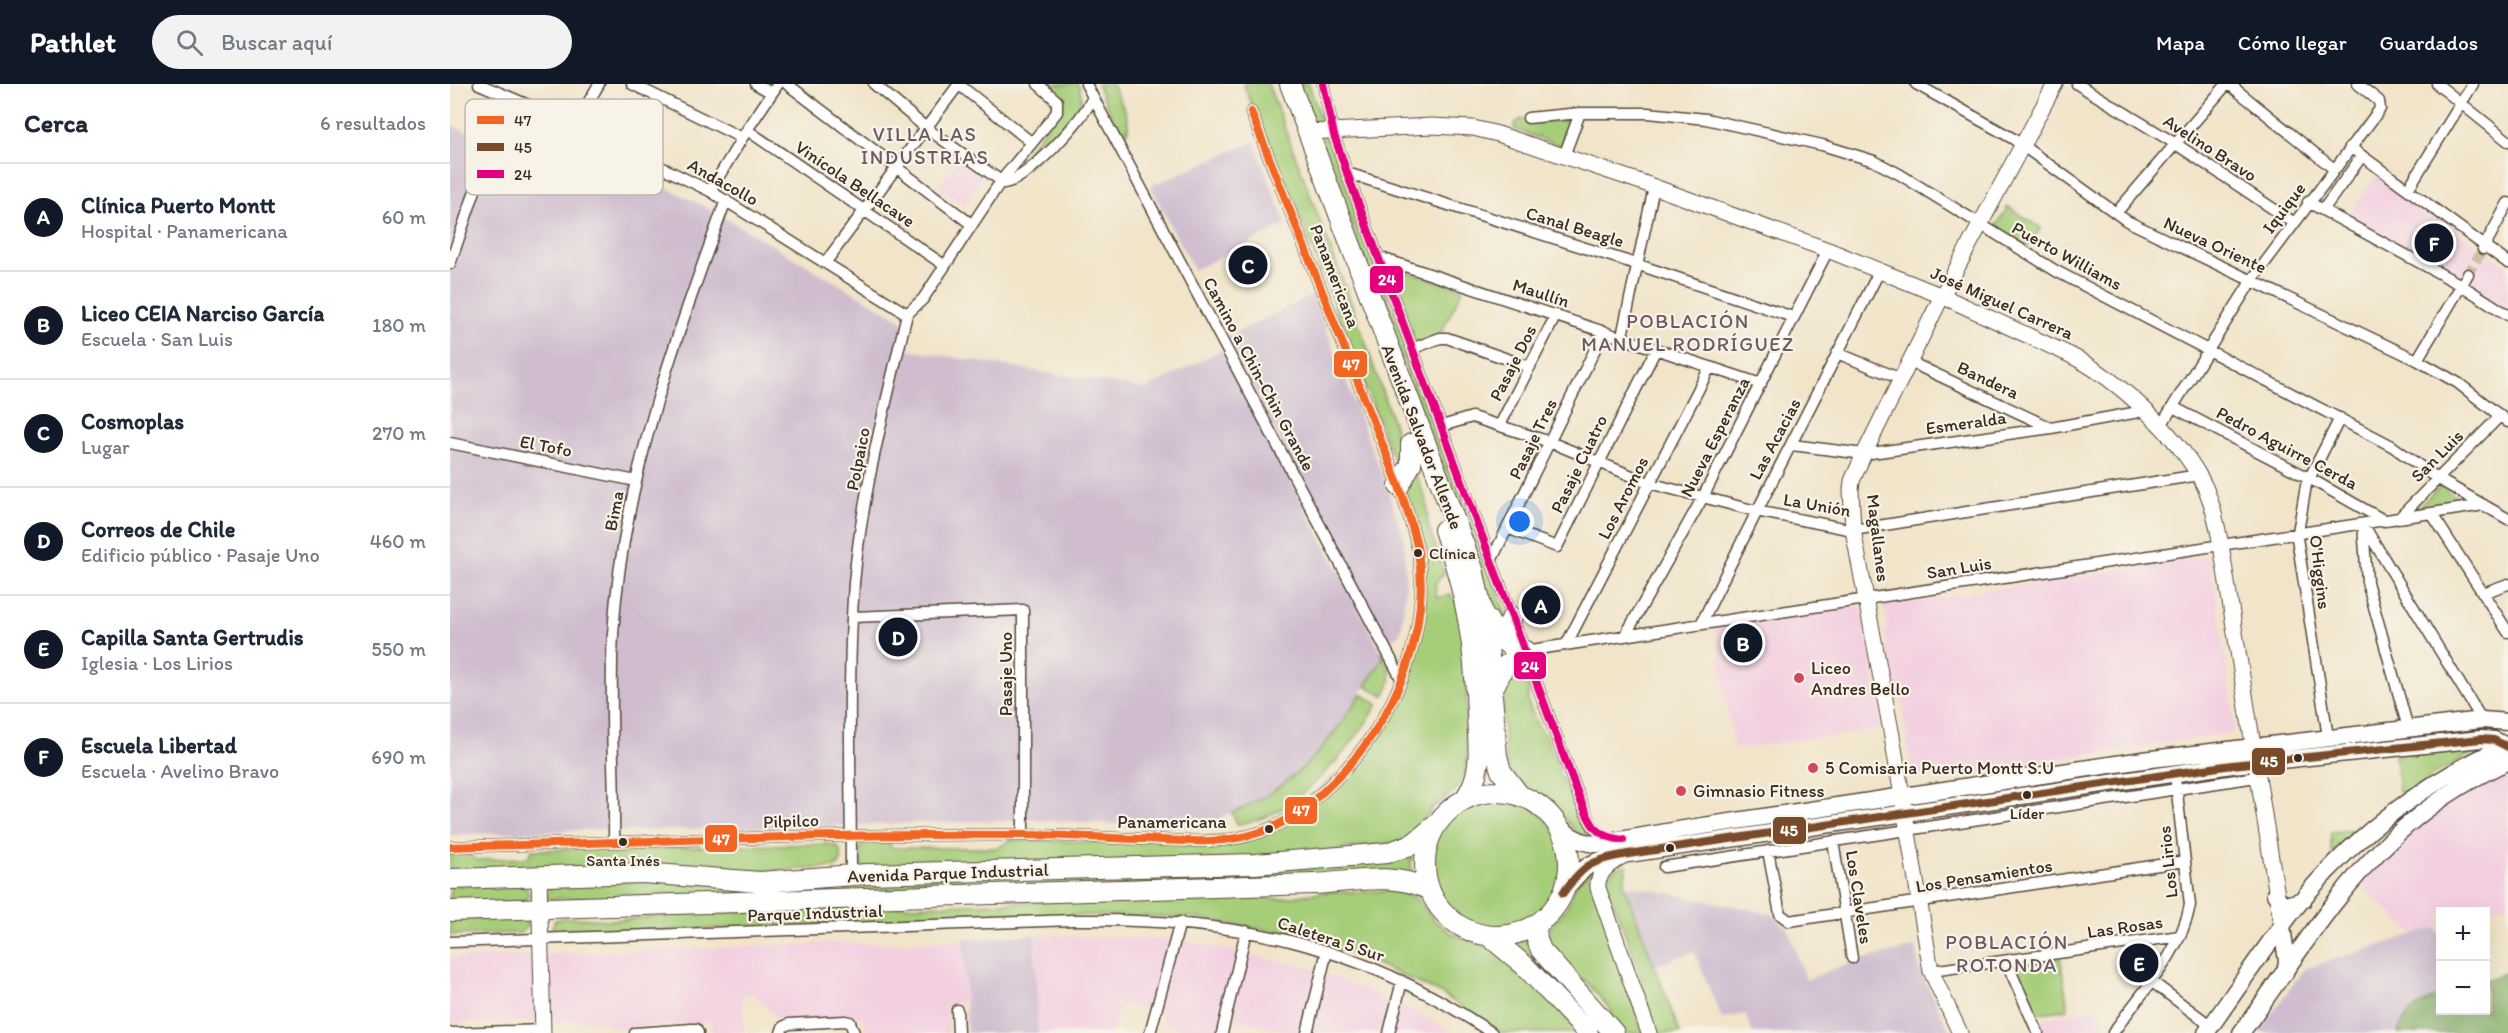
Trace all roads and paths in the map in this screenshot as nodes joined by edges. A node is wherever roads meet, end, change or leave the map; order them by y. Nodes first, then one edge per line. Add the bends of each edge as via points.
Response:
1 (479, 84) edge
2 (599, 84) edge
3 (632, 84) edge
4 (756, 84) edge
5 (787, 84) edge
6 (874, 84) edge
7 (958, 84) edge
8 (1038, 84) edge
9 (1086, 84) edge
10 (1276, 84) edge
11 (1290, 84) edge
12 (1323, 84) edge
13 (1916, 84) edge
14 (2055, 84) edge
15 (2078, 84) edge
16 (2228, 84) edge
17 (2358, 84) edge
18 (2437, 84) edge
19 (2473, 84) edge
20 (775, 88) edge
21 (507, 97) joint
22 (1093, 97) junction
23 (512, 99) edge
24 (590, 99) edge
25 (2460, 103) junction
26 (1251, 112) dead end
27 (1580, 113) junction
28 (1528, 118) dead end
29 (926, 128) junction
30 (1332, 130) junction
31 (1308, 132) junction
32 (745, 134) junction
33 (2508, 141) edge
34 (1031, 142) junction
35 (2176, 144) junction
36 (2023, 146) junction
37 (2350, 147) junction
38 (1564, 156) junction
39 (2362, 156) junction
40 (663, 168) edge
41 (896, 168) junction
42 (2334, 169) junction
43 (1347, 173) junction
44 (1001, 182) junction
45 (1654, 187) junction
46 (2408, 189) junction
47 (710, 191) junction
48 (474, 195) edge
49 (726, 200) junction
50 (2308, 202) junction
51 (2508, 203) edge
52 (864, 210) junction
53 (2323, 210) junction
54 (2116, 213) junction
55 (2293, 222) junction
56 (971, 224) junction
57 (1980, 225) junction
58 (2484, 248) junction
59 (1828, 250) junction
60 (1378, 257) junction
61 (825, 263) junction
62 (2508, 263) edge
63 (450, 264) edge
64 (1636, 264) junction
65 (944, 265) junction
66 (1880, 270) junction
67 (2468, 274) tunnel mouth
68 (2252, 280) junction
69 (2461, 285) junction
70 (1942, 296) junction
71 (907, 314) junction
72 (1556, 315) junction
73 (2508, 315) edge
74 (1793, 317) junction
75 (1604, 331) junction
76 (1622, 336) junction
77 (1414, 348) junction
78 (1656, 349) junction
79 (2208, 351) junction
80 (1837, 353) junction
81 (2417, 360) junction
82 (1910, 362) junction
83 (1530, 367) junction
84 (1710, 367) junction
85 (1901, 379) junction
86 (1761, 384) junction
87 (2173, 407) junction
88 (2144, 411) junction
89 (2340, 418) junction
90 (2504, 419) edge
91 (1500, 425) junction
92 (1442, 426) junction
93 (2160, 427) junction
94 (2051, 428) junction
95 (1550, 442) junction
96 (450, 443) edge
97 (1412, 444) junction
98 (1792, 445) junction
99 (1864, 454) junction
100 (1599, 461) junction
101 (2199, 476) junction
102 (2309, 478) junction
103 (2438, 479) junction
104 (636, 481) junction
105 (1649, 483) junction
106 (1399, 486) junction
107 (1704, 497) junction
108 (2484, 505) junction
109 (1756, 511) junction
110 (2432, 514) junction
111 (2398, 519) junction
112 (2508, 519) edge
113 (2385, 520) junction
114 (2363, 524) junction
115 (1507, 528) junction
116 (1853, 530) junction
117 (2297, 533) junction
118 (2221, 545) junction
119 (1491, 561) junction
120 (2508, 584) edge
121 (2483, 593) junction
122 (1866, 599) junction
123 (1482, 602) junction
124 (853, 617) junction
125 (1512, 617) junction
126 (1701, 624) junction
127 (1491, 627) junction
128 (2508, 632) edge
129 (1625, 636) junction
130 (1566, 645) junction
131 (1525, 651) junction
132 (1402, 680) junction
133 (1492, 690) junction
134 (2482, 720) junction
135 (2508, 720) edge
136 (2408, 728) junction
137 (2328, 737) junction
138 (2409, 746) junction
139 (2507, 750) edge
140 (2254, 762) junction
141 (2175, 781) junction
142 (1520, 796) junction
143 (1465, 799) junction
144 (1903, 804) junction
145 (1555, 821) junction
146 (1437, 824) junction
147 (1748, 825) junction
148 (1907, 830) junction
149 (1023, 835) junction
150 (851, 837) junction
151 (1096, 838) joint
152 (1833, 841) junction
153 (614, 842) junction
154 (450, 847) edge
155 (1626, 847) junction
156 (1768, 851) junction
157 (2185, 861) junction
158 (1664, 867) dead end
159 (852, 875) junction
160 (539, 876) junction
161 (450, 879) edge
162 (1428, 889) junction
163 (1563, 893) junction
164 (2275, 894) junction
165 (2302, 900) junction
166 (806, 901) junction
167 (1920, 902) junction
168 (540, 909) junction
169 (450, 911) edge
170 (1845, 913) junction
171 (1180, 922) junction
172 (1536, 925) junction
173 (2282, 927) junction
174 (1246, 931) junction
175 (1490, 936) junction
176 (2180, 936) junction
177 (541, 939) junction
178 (450, 942) edge
179 (1327, 951) junction
180 (1852, 958) dead end
181 (2006, 961) junction
182 (1931, 971) junction
183 (2285, 973) junction
184 (1402, 981) junction
185 (2151, 981) junction
186 (957, 1010) dead end
187 (1473, 1020) junction
188 (2209, 1029) edge
189 (782, 1030) edge
190 (543, 1031) edge
191 (697, 1031) edge
192 (452, 1033) edge
193 (635, 1033) edge
194 (855, 1033) edge
195 (958, 1033) edge
196 (1150, 1033) edge
197 (1222, 1033) edge
198 (1307, 1033) edge
199 (1389, 1033) edge
200 (1470, 1033) edge
201 (1492, 1033) edge
202 (1588, 1033) edge
203 (1614, 1033) edge
204 (1649, 1033) edge
205 (1960, 1033) edge
206 (2038, 1033) edge
207 (2113, 1033) edge
208 (2241, 1033) edge

1 - 21 street, Andacollo
2 - 24 street
3 - 32 street, Vinícola Bellacave
4 - 20 street
5 - 41 street
6 - 29 street
7 - 29 street
7 - 34 street
8 - 34 street, Polpaico via 1057,102 1057,112
9 - 22 street, Camino a Chin-Chin Grande
10 - 97 highway, Avenida Salvador Allende
11 - 31 highway, Avenida Salvador Allende
12 - 30 street
13 - 36 street, Nueva Oriente
14 - 36 street, Magallanes
15 - 35 street, Avelino Bravo
16 - 35 street
16 - 42 street
17 - 37 street, Iquique via 2380,104 2380,109
18 - 25 street
19 - 25 street
20 - 32 street
21 - 23 street, Andacollo
22 - 44 street via 1083,116 1051,149 1017,178
22 - 132 street, Camino a Chin-Chin Grande
25 - 33 street
25 - 46 street
26 - 106 street, Panamericana
27 - 28 street, Puerto Williams
27 - 38 street
27 - 57 street, Puerto Williams via 1690,117 1832,147 1899,174
29 - 41 street
29 - 44 street
30 - 31 street, José Miguel Carrera
30 - 38 street, José Miguel Carrera via 1473,128
30 - 43 street
31 - 123 highway, Avenida Salvador Allende via 1473,569
32 - 47 street
32 - 52 street, Vinícola Bellacave
34 - 44 street, Polpaico
35 - 54 street
35 - 55 street, Avelino Bravo
36 - 54 street, Nueva Oriente
36 - 57 street, Magallanes
37 - 39 street
37 - 42 street, Iquique
38 - 45 street, José Miguel Carrera
39 - 46 street
39 - 53 street, Iquique
40 - 47 street, Andacollo
41 - 52 street
41 - 56 street
42 - 50 street, Iquique
43 - 60 street
43 - 64 street, Canal Beagle
44 - 56 street, Polpaico
45 - 59 street, José Miguel Carrera
45 - 64 street
46 - 58 street
47 - 49 street, Andacollo
48 - 63 street
49 - 61 street, Andacollo
49 - 104 street, Bima via 673,345
50 - 53 street
50 - 55 street, Iquique
51 - 58 street
52 - 61 street
52 - 65 street, Vinícola Bellacave
53 - 69 street
54 - 68 street, Nueva Oriente via 2139,228
55 - 68 street, Iquique
56 - 65 street, Polpaico
57 - 70 street, Magallanes
57 - 79 street, Puerto Williams via 2056,271
58 - 62 street
59 - 66 street, José Miguel Carrera
59 - 74 street, Nueva Esperanza
60 - 72 street, Maullín
60 - 77 street
61 - 71 street, Andacollo
64 - 74 street, Canal Beagle
64 - 76 street
65 - 71 street, Polpaico via 923,299
66 - 70 street, José Miguel Carrera
66 - 80 street, Las Acacias
67 - 69 street
68 - 79 street, Iquique
68 - 81 street, Nueva Oriente
69 - 73 street
69 - 81 street
70 - 82 street, Magallanes
70 - 88 street, José Miguel Carrera via 2081,360
71 - 124 street, Polpaico via 876,446 856,566
72 - 75 street, Maullín
72 - 83 street, Pasaje Dos
74 - 86 street, Nueva Esperanza
75 - 76 street, Maullín
75 - 95 street, Pasaje Tres
76 - 78 street, Maullín
77 - 83 street via 1447,338
77 - 92 street
78 - 84 street, Maullín
78 - 100 street, Pasaje Cuatro
79 - 87 street, Iquique
79 - 89 street, Puerto Williams
80 - 85 street
80 - 98 street, Las Acacias
81 - 90 street, Nueva Oriente via 2458,383
82 - 85 street, Magallanes
82 - 94 street, Bandera
83 - 91 street, Pasaje Dos
84 - 86 street, Maullín
84 - 105 street, Los Aromos
85 - 99 street, Magallanes
86 - 107 street, Nueva Esperanza
87 - 93 street, Iquique
87 - 102 street, Pedro Aguirre Cerda
88 - 93 street, José Miguel Carrera
88 - 94 street, Esmeralda
89 - 102 street, O'Higgins
89 - 103 street, Puerto Williams via 2392,446
90 - 103 street, San Luis
91 - 92 street, La Unión via 1473,417
91 - 95 street, La Unión
92 - 119 street
93 - 101 street, José Miguel Carrera
94 - 99 street, Esmeralda
95 - 100 street, La Unión
95 - 115 street, Pasaje Tres
96 - 104 street, El Tofo
97 - 106 highway via 1411,464
97 - 143 highway, Avenida Salvador Allende via 1460,576 1471,625 1479,763 1478,776
98 - 99 street, Esmeralda
98 - 109 street, Las Acacias
99 - 116 street, Magallanes via 1852,481
100 - 105 street, La Unión
100 - 115 street, Pasaje Cuatro via 1556,547
101 - 116 street, La Unión
101 - 118 street, José Miguel Carrera via 2213,509
102 - 113 street, Pedro Aguirre Cerda
102 - 117 street, O'Higgins
103 - 108 street, Puerto Williams
103 - 111 street, San Luis
104 - 153 street, Bima via 613,632 610,719
105 - 107 street, La Unión
105 - 130 street, Los Aromos
106 - 132 street, Panamericana via 1414,532 1420,587 1416,632
107 - 109 street, La Unión
107 - 129 street, Nueva Esperanza
108 - 110 street, San Luis
108 - 112 street, Puerto Williams
109 - 116 street, La Unión
109 - 126 street, Las Acacias
110 - 111 street, San Luis
110 - 121 street
111 - 113 street, San Luis
113 - 114 street, San Luis
114 - 117 street, San Luis
114 - 134 street
114 - 136 street via 2367,582
115 - 119 street, Pasaje Tres
116 - 122 street, Magallanes
117 - 118 street, San Luis
117 - 137 street, O'Higgins
118 - 122 street, San Luis
118 - 140 street, José Miguel Carrera
119 - 125 street
120 - 121 street
121 - 128 street
122 - 126 street, San Luis
122 - 144 street, Magallanes
123 - 127 highway
123 - 133 highway, Avenida Salvador Allende
124 - 149 street, Pasaje Uno via 1023,610
124 - 150 street, Polpaico
125 - 127 highway via 1507,629
125 - 131 street
126 - 129 street, San Luis
127 - 131 highway via 1503,642
129 - 130 street, San Luis
130 - 131 street, San Luis
131 - 133 highway via 1504,667
131 - 155 street via 1593,827
132 - 151 street, Panamericana via 1386,715 1361,750 1316,800 1285,821 1252,835 1218,841
133 - 142 highway, Avenida Salvador Allende via 1499,765
134 - 135 main road
134 - 136 main road
136 - 137 main road
136 - 138 main road via 2413,737
137 - 140 main road
138 - 139 main road via 2486,739
138 - 140 main road
139 - 165 main road via 2460,768 2410,799 2355,844
139 - 183 main road via 2394,836 2350,884
140 - 141 main road
140 - 144 main road
140 - 164 street, José Miguel Carrera
141 - 144 main road
141 - 148 street
141 - 157 street, Los Lirios
142 - 143 highway via 1492,792
142 - 145 highway via 1534,802
143 - 146 highway
144 - 147 main road
144 - 148 street, Magallanes
145 - 155 main road via 1572,837 1588,843
145 - 163 highway via 1570,857
146 - 159 highway, Avenida Parque Industrial via 1413,844 1378,855 1191,867
146 - 162 highway via 1425,856
147 - 155 main road
147 - 155 main road via 1731,838
148 - 152 street
148 - 167 street, Magallanes
149 - 150 street, Pilpilco
149 - 151 street, Pilpilco
150 - 153 street, Pilpilco
150 - 159 street, Polpaico
152 - 156 street
152 - 170 street, Los Claveles
153 - 154 street, Pilpilco
155 - 163 main road via 1590,862
155 - 204 street via 1597,883
156 - 158 street
156 - 170 street, Los Pensamientos via 1780,914 1789,921
157 - 167 street, Los Pensamientos
157 - 176 street, Los Lirios via 2190,905
159 - 160 highway, Avenida Parque Industrial via 760,882 643,873
159 - 166 highway via 832,893
160 - 161 highway, Avenida Parque Industrial
160 - 168 street
162 - 166 highway, Avenida Parque Industrial via 1388,879
162 - 175 highway via 1452,922 1470,932
163 - 172 highway via 1556,906
164 - 165 main road via 2286,905
164 - 173 street, José Miguel Carrera
165 - 173 main road
166 - 168 highway, Avenida Parque Industrial
167 - 170 street, Los Pensamientos
167 - 182 street, Magallanes
168 - 169 highway, Avenida Parque Industrial
168 - 177 street
170 - 180 street, Los Claveles
171 - 174 street, Caletera 5 Sur
171 - 177 street, Parque Industrial via 1074,920
171 - 196 street
172 - 175 highway via 1514,934
172 - 203 highway via 1541,950
173 - 183 main road
173 - 188 main road
174 - 179 street, Caletera 5 Sur
174 - 197 street
175 - 202 highway via 1524,965
176 - 181 street, Las Rosas
176 - 185 street, Los Lirios
177 - 178 street, Parque Industrial
177 - 190 street
179 - 184 street, Caletera 5 Sur
179 - 198 street
181 - 182 street, Las Rosas
181 - 206 street
182 - 205 street, Magallanes
183 - 208 main road
184 - 187 street, Caletera 5 Sur
184 - 199 street
185 - 188 street
185 - 207 street, Los Lirios
186 - 195 street
187 - 200 street
187 - 201 street, Caletera 5 Sur
189 - 194 street via 789,1024 850,1022
190 - 192 street
191 - 193 street

